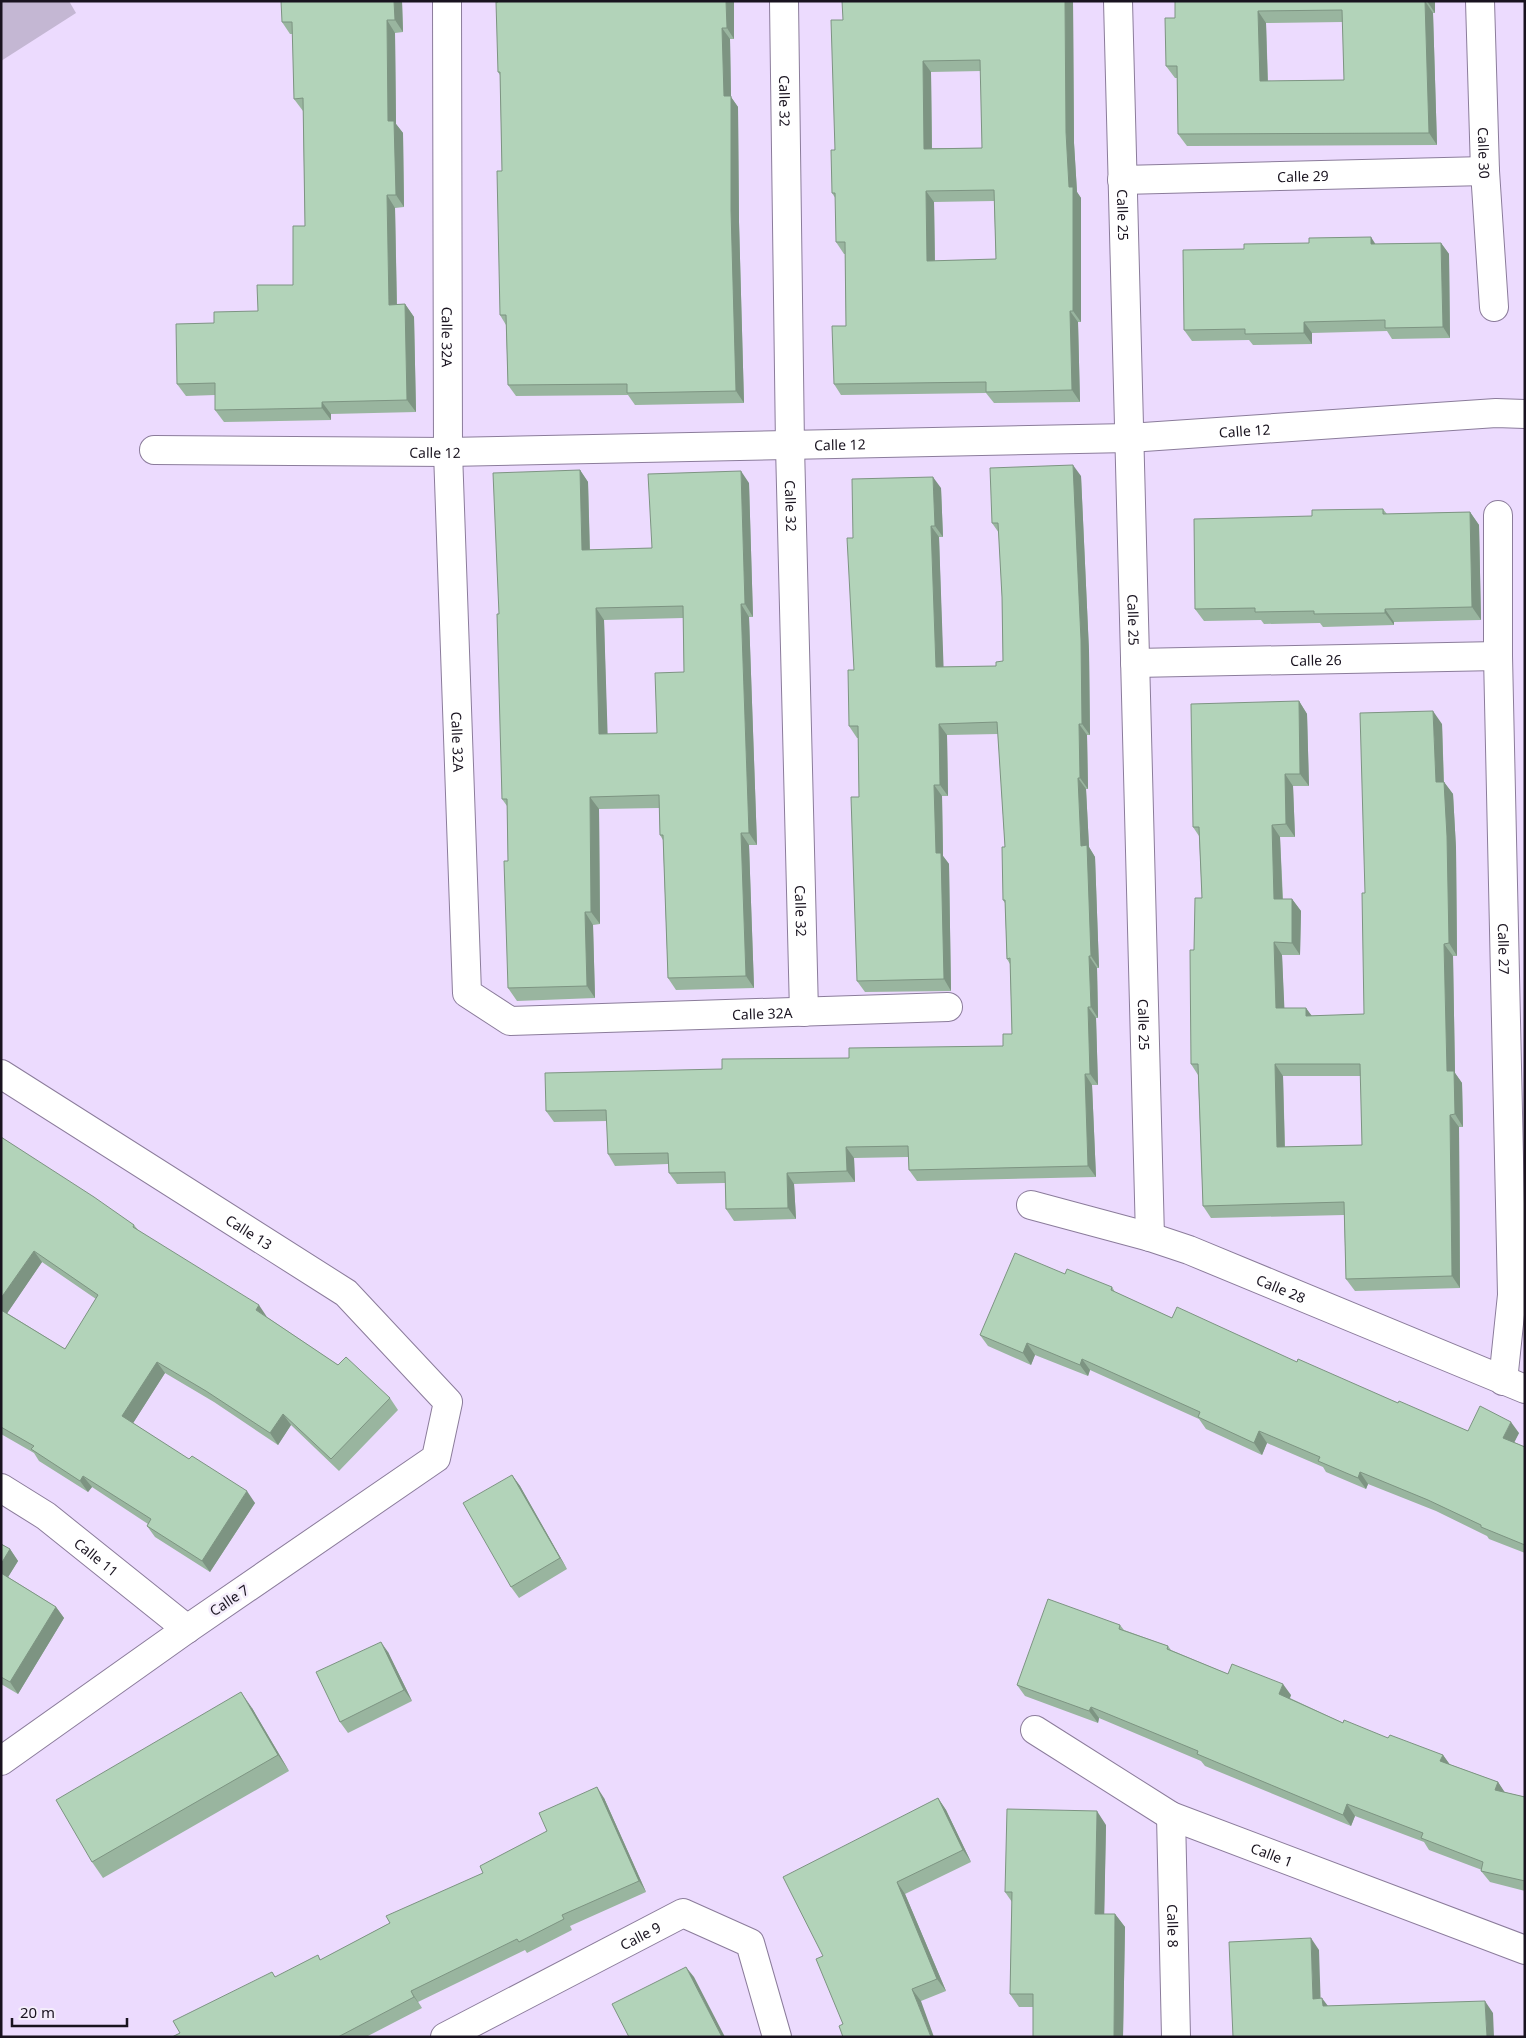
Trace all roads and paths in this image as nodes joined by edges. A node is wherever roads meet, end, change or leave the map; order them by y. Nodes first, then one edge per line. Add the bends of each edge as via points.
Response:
1 (446, 1) edge
2 (784, 1) edge
3 (1118, 1) edge
4 (1480, 1) edge
5 (1485, 171) junction
6 (1122, 180) junction
7 (1494, 306) dead end
8 (1525, 414) edge
9 (1128, 438) junction
10 (790, 446) junction
11 (154, 450) dead end
12 (448, 452) junction
13 (1498, 515) dead end
14 (1498, 656) junction
15 (1135, 663) junction
16 (948, 1008) dead end
17 (804, 1012) junction
18 (1, 1074) edge
19 (1031, 1205) dead end
20 (1150, 1237) junction
21 (1514, 1385) edge
22 (442, 1430) joint
23 (1, 1488) edge
24 (187, 1629) junction
25 (1034, 1730) dead end
26 (1, 1760) edge
27 (1171, 1816) junction
28 (1525, 1950) edge
29 (445, 2037) edge
30 (777, 2037) edge
31 (1176, 2037) edge

1 - 12 street, Calle 32A
2 - 10 street, Calle 32
3 - 6 street, Calle 25
4 - 5 street, Calle 30
5 - 6 street, Calle 29
5 - 7 street, Calle 30
6 - 9 street, Calle 25
8 - 9 street, Calle 12 via 1496,413
9 - 10 street, Calle 12
9 - 15 street, Calle 25
10 - 12 street, Calle 12
10 - 17 street, Calle 32
11 - 12 street, Calle 12
12 - 17 street, Calle 32A via 467,993 510,1021
13 - 14 street, Calle 27
14 - 15 street, Calle 26
14 - 21 street, Calle 27
15 - 20 street, Calle 25
16 - 17 street, Calle 32A
18 - 22 street, Calle 13 via 346,1293 448,1402
19 - 20 street, Calle 28
20 - 21 street, Calle 28 via 1189,1250
22 - 24 street, Calle 7 via 436,1458
23 - 24 street, Calle 11 via 46,1516
24 - 26 street, Calle 7
25 - 27 street, Calle 1
27 - 28 street, Calle 1
27 - 31 street, Calle 8
29 - 30 street, Calle 9 via 683,1914 750,1943

